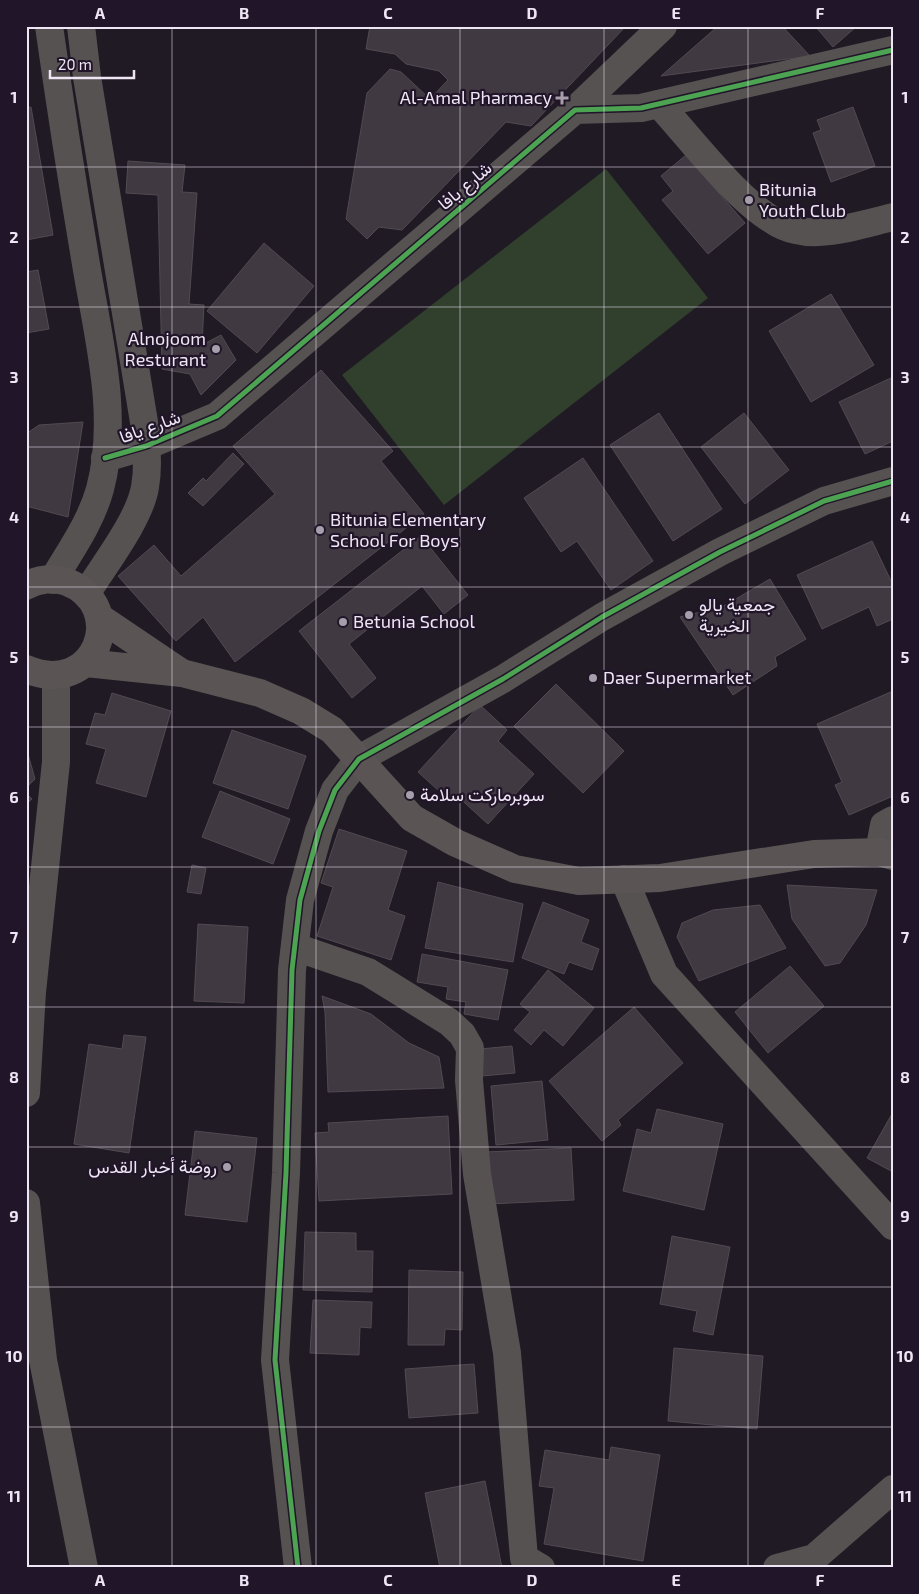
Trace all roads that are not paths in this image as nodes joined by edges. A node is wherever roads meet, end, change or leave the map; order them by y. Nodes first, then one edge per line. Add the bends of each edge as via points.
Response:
1 (49, 26) edge
2 (81, 26) edge
3 (663, 26) edge
4 (893, 50) edge
5 (659, 104) junction
6 (575, 110) junction
7 (893, 217) edge
8 (146, 446) junction
9 (105, 458) junction
10 (893, 481) edge
11 (53, 580) junction
12 (26, 586) edge
13 (93, 605) junction
14 (86, 663) junction
15 (26, 669) edge
16 (182, 673) junction
17 (56, 676) junction
18 (359, 759) junction
19 (893, 820) edge
20 (886, 854) edge
21 (624, 879) junction
22 (294, 948) junction
23 (26, 1093) edge
24 (26, 1203) edge
25 (893, 1226) edge
26 (893, 1489) edge
27 (84, 1568) edge
28 (298, 1568) edge
29 (541, 1568) edge
30 (777, 1568) edge

1 - 9 street, شارع يافا via 107,388 109,440
2 - 8 street
3 - 6 street, شارع يافا
4 - 5 street
5 - 6 street via 641,108
5 - 7 street via 740,194 774,221 795,230 817,233
6 - 8 street, شارع يافا via 217,416
8 - 9 street, شارع يافا
8 - 13 street via 145,488
9 - 11 street, شارع يافا via 100,490 86,525
10 - 18 street via 824,501 720,552
11 - 12 main road
11 - 13 main road via 76,585
13 - 14 main road via 98,644
13 - 16 main road
14 - 16 main road
14 - 17 main road
15 - 17 main road via 40,675
16 - 18 main road via 260,693 301,711 332,730
17 - 23 street via 56,762 32,992
18 - 21 main road via 412,818 456,843 515,869 579,881
18 - 22 street via 335,790 318,831 300,900
19 - 20 street via 884,825
20 - 21 main road via 814,854 660,878
21 - 25 street via 664,974
22 - 28 street via 275,1360
22 - 29 street via 368,972 449,1022 462,1034 470,1048 469,1080 477,1174 507,1353 524,1558
24 - 27 street via 43,1360
26 - 30 street via 814,1558

